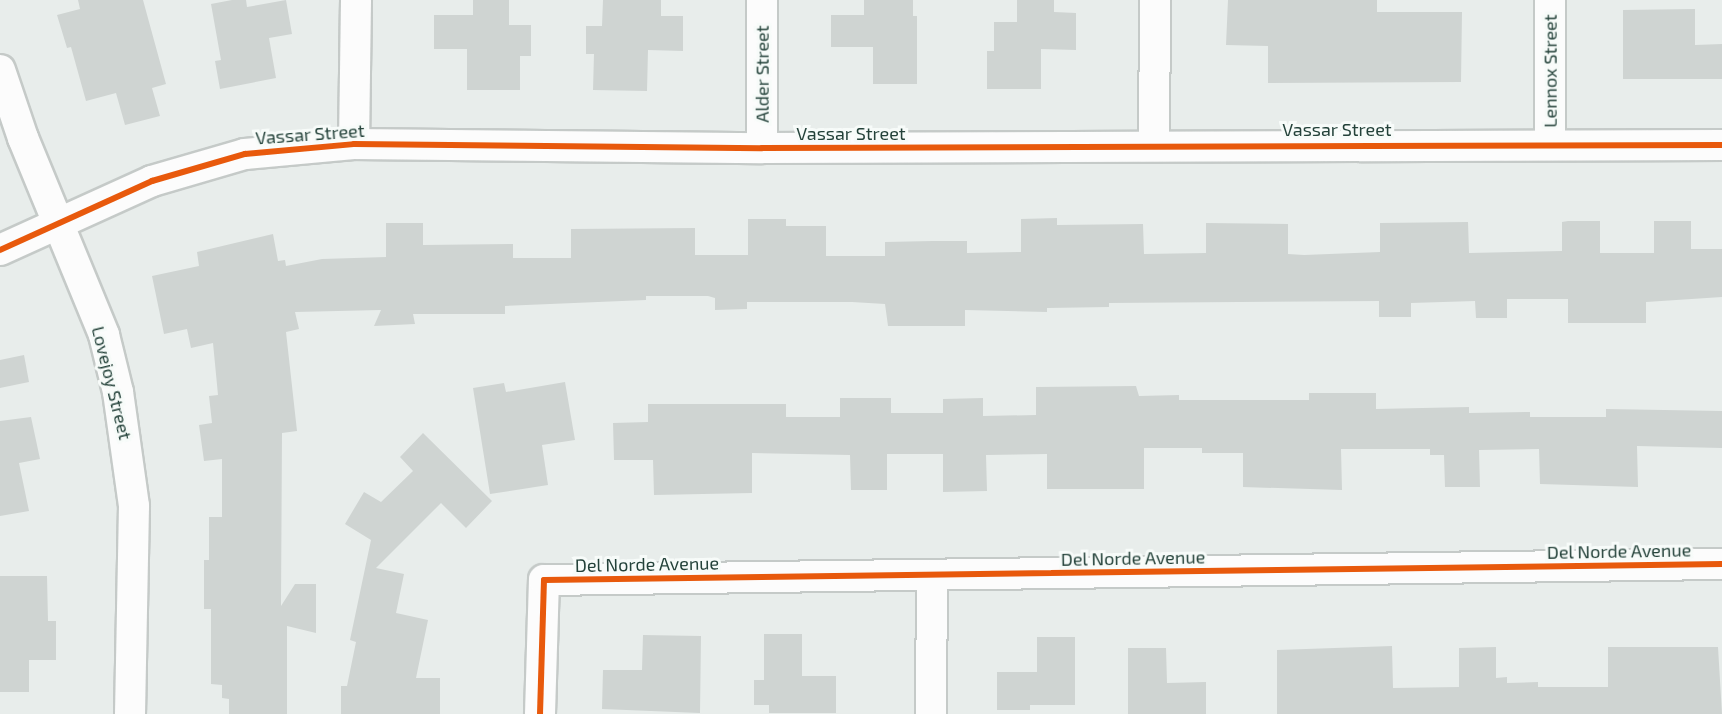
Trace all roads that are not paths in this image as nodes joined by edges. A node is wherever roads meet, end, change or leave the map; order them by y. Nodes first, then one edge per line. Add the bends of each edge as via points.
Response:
1 (356, 0) edge
2 (762, 0) edge
3 (1155, 0) edge
4 (1550, 0) edge
5 (0, 70) edge
6 (1550, 143) junction
7 (354, 144) junction
8 (1722, 145) edge
9 (1154, 146) junction
10 (762, 148) junction
11 (58, 223) junction
12 (0, 250) edge
13 (1722, 564) edge
14 (933, 576) junction
15 (130, 714) edge
16 (540, 714) edge
17 (931, 714) edge

1 - 7 street
2 - 10 street, Alder Street
3 - 9 street
4 - 6 street, Lennox Street
5 - 11 street, Lovejoy Street
6 - 8 street, Vassar Street
6 - 9 street, Vassar Street
7 - 10 street, Vassar Street
7 - 11 street, Vassar Street via 245,154 152,181
9 - 10 street, Vassar Street
11 - 12 street, Vassar Street
11 - 15 street, Lovejoy Street via 104,335 128,448 134,506
13 - 14 street, Del Norde Avenue
14 - 16 street, Del Norde Avenue via 544,580
14 - 17 street

